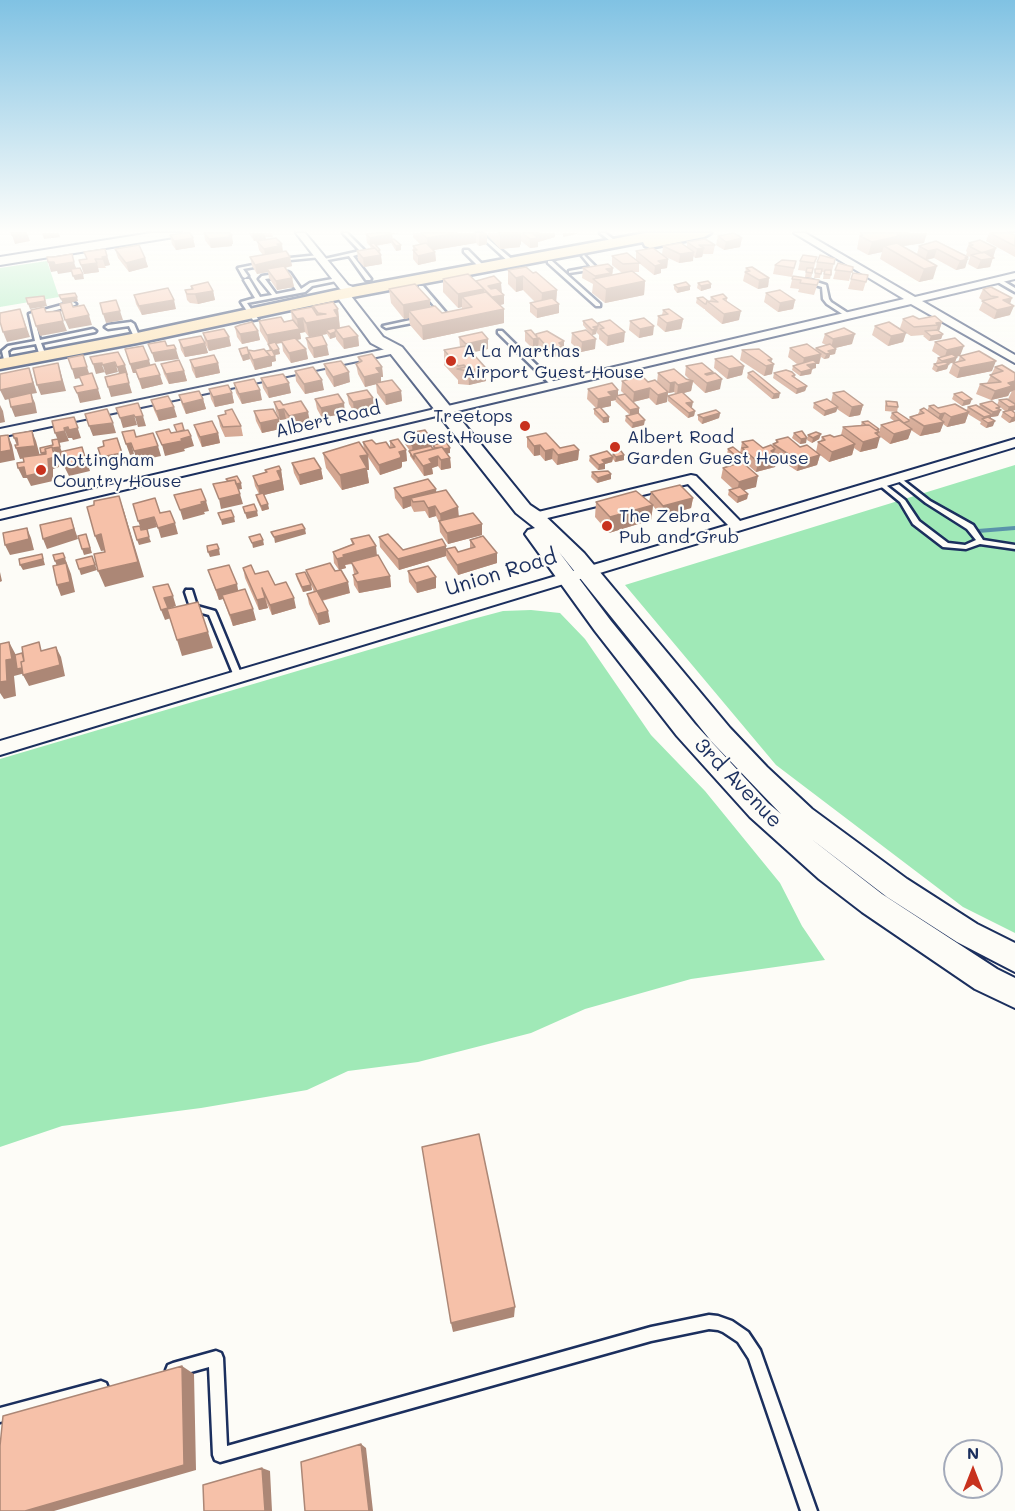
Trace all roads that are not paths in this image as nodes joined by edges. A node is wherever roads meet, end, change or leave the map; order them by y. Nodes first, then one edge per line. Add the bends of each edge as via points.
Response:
1 (73, 304) edge
2 (252, 304) edge
3 (264, 304) edge
4 (288, 304) edge
5 (355, 304) edge
6 (361, 304) edge
7 (435, 304) edge
8 (830, 304) edge
9 (900, 304) edge
10 (920, 304) edge
11 (254, 310) junction
12 (849, 316) junction
13 (386, 326) junction
14 (108, 327) dead end
15 (93, 331) dead end
16 (500, 332) dead end
17 (140, 337) junction
18 (41, 349) junction
19 (395, 350) junction
20 (1015, 360) edge
21 (4, 363) edge
22 (554, 385) junction
23 (445, 411) junction
24 (0, 433) edge
25 (1015, 443) edge
26 (897, 478) junction
27 (880, 483) junction
28 (529, 513) junction
29 (0, 514) edge
30 (736, 526) junction
31 (979, 542) junction
32 (1015, 546) edge
33 (577, 574) junction
34 (189, 592) dead end
35 (238, 676) junction
36 (0, 748) edge
37 (1015, 958) edge
38 (1015, 994) edge
39 (159, 1373) edge
40 (114, 1385) edge
41 (0, 1415) edge
42 (809, 1511) edge

1 - 18 lane via 31,315
2 - 11 lane
3 - 11 lane
4 - 11 main road
5 - 19 street, 3rd Avenue via 377,340
6 - 13 street, 3rd Avenue
7 - 13 lane via 445,315
8 - 12 lane
9 - 12 street, Albert Road
10 - 20 street
11 - 17 main road via 172,336
12 - 22 street, Albert Road
13 - 19 street, 3rd Avenue
14 - 17 lane via 131,324
15 - 18 lane
16 - 22 lane
17 - 18 main road
18 - 21 main road
19 - 23 street, 3rd Avenue
19 - 24 street
22 - 23 street, Albert Road
23 - 28 street, 3rd Avenue
23 - 29 street, Albert Road
25 - 26 street, Union Road
26 - 27 street, Union Road
26 - 31 lane via 970,527
27 - 30 street, Union Road
27 - 31 lane via 903,501 916,522 946,546 966,547
28 - 30 street via 691,479
28 - 33 street, 3rd Avenue via 536,536
30 - 33 street, Union Road
31 - 32 lane
33 - 35 street, Union Road
33 - 37 street, 3rd Avenue via 802,817 897,888
33 - 38 street, 3rd Avenue via 686,730 759,810 872,903
34 - 35 lane via 194,608 212,613
35 - 36 street, Union Road
39 - 42 lane via 216,1358 220,1455 651,1334 718,1323 743,1337 754,1355
40 - 41 lane

